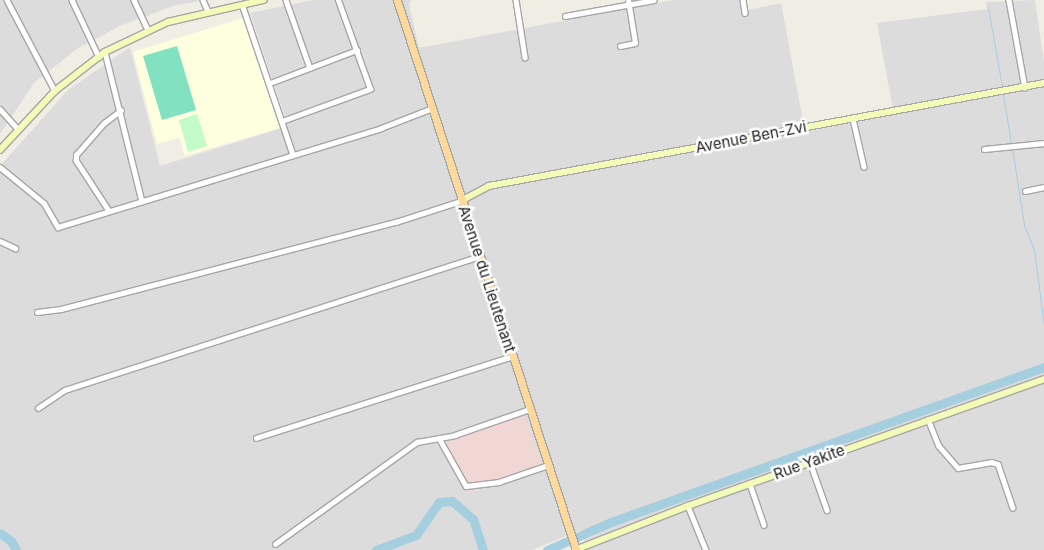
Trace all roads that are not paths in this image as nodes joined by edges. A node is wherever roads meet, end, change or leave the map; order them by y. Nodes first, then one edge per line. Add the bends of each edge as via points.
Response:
1 (7, 0) edge
2 (72, 0) edge
3 (134, 0) edge
4 (203, 0) edge
5 (263, 0) edge
6 (286, 0) edge
7 (338, 0) edge
8 (391, 0) edge
9 (516, 0) edge
10 (654, 0) edge
11 (743, 0) edge
12 (1010, 0) edge
13 (628, 3) edge
14 (242, 4) junction
15 (397, 4) edge
16 (208, 11) junction
17 (746, 13) dead end
18 (565, 16) dead end
19 (148, 30) junction
20 (620, 46) dead end
21 (357, 50) junction
22 (105, 52) junction
23 (99, 57) junction
24 (525, 57) dead end
25 (310, 68) junction
26 (270, 83) junction
27 (1044, 83) edge
28 (1025, 88) junction
29 (55, 91) junction
30 (430, 108) junction
31 (0, 109) edge
32 (121, 110) junction
33 (853, 119) junction
34 (282, 121) junction
35 (17, 128) junction
36 (1044, 143) edge
37 (984, 148) dead end
38 (0, 150) edge
39 (292, 154) junction
40 (0, 167) edge
41 (864, 167) dead end
42 (1044, 187) edge
43 (1025, 190) dead end
44 (142, 201) junction
45 (462, 201) junction
46 (108, 210) junction
47 (0, 241) edge
48 (15, 248) dead end
49 (480, 256) junction
50 (37, 312) dead end
51 (513, 356) junction
52 (1044, 379) edge
53 (38, 408) dead end
54 (530, 409) junction
55 (928, 419) junction
56 (256, 438) dead end
57 (438, 438) junction
58 (810, 462) junction
59 (548, 465) junction
60 (750, 484) junction
61 (688, 506) junction
62 (1013, 508) dead end
63 (827, 510) dead end
64 (764, 525) dead end
65 (275, 544) dead end
66 (575, 549) edge
67 (706, 550) edge

1 - 29 street
2 - 23 street
3 - 19 street
4 - 16 street
5 - 14 main road
6 - 25 street
7 - 21 street
8 - 15 main road, Avenue du Lieutenant
9 - 24 street
10 - 13 street
11 - 17 street
12 - 28 street
13 - 18 street
13 - 20 street via 635,43
14 - 16 main road
14 - 26 street
15 - 30 main road, Avenue du Lieutenant
16 - 19 main road
19 - 22 main road
21 - 25 street
21 - 34 street via 370,85 368,92
22 - 23 main road
22 - 32 street
23 - 29 main road
25 - 26 street
26 - 34 street
27 - 28 main road, Avenue Ben-Zvi
28 - 33 main road, Avenue Ben-Zvi
29 - 35 main road
30 - 39 street via 381,128
30 - 45 main road, Avenue du Lieutenant
31 - 35 street
32 - 44 street
32 - 46 street via 104,123 76,154 76,161
33 - 41 street
33 - 45 main road, Avenue Ben-Zvi via 489,186
34 - 39 street
35 - 38 main road
36 - 37 street
39 - 44 street
40 - 46 street via 44,203 55,226
42 - 43 street
44 - 46 street
45 - 49 main road, Avenue du Lieutenant
45 - 50 street via 396,222 61,309
47 - 48 street
49 - 51 main road, Avenue du Lieutenant
49 - 53 street via 65,390
51 - 54 main road, Avenue du Lieutenant
51 - 56 street
52 - 55 main road, Rue Yakite
54 - 57 street
54 - 59 main road, Avenue du Lieutenant
55 - 58 main road, Rue Yakite
55 - 62 street via 939,446 958,468 991,462 998,464
57 - 59 street via 466,486 499,482
57 - 65 street via 417,442
58 - 60 main road, Rue Yakite
58 - 63 street
59 - 66 main road, Avenue du Lieutenant
60 - 61 main road, Rue Yakite
60 - 64 street
61 - 66 main road, Rue Yakite
61 - 67 street

